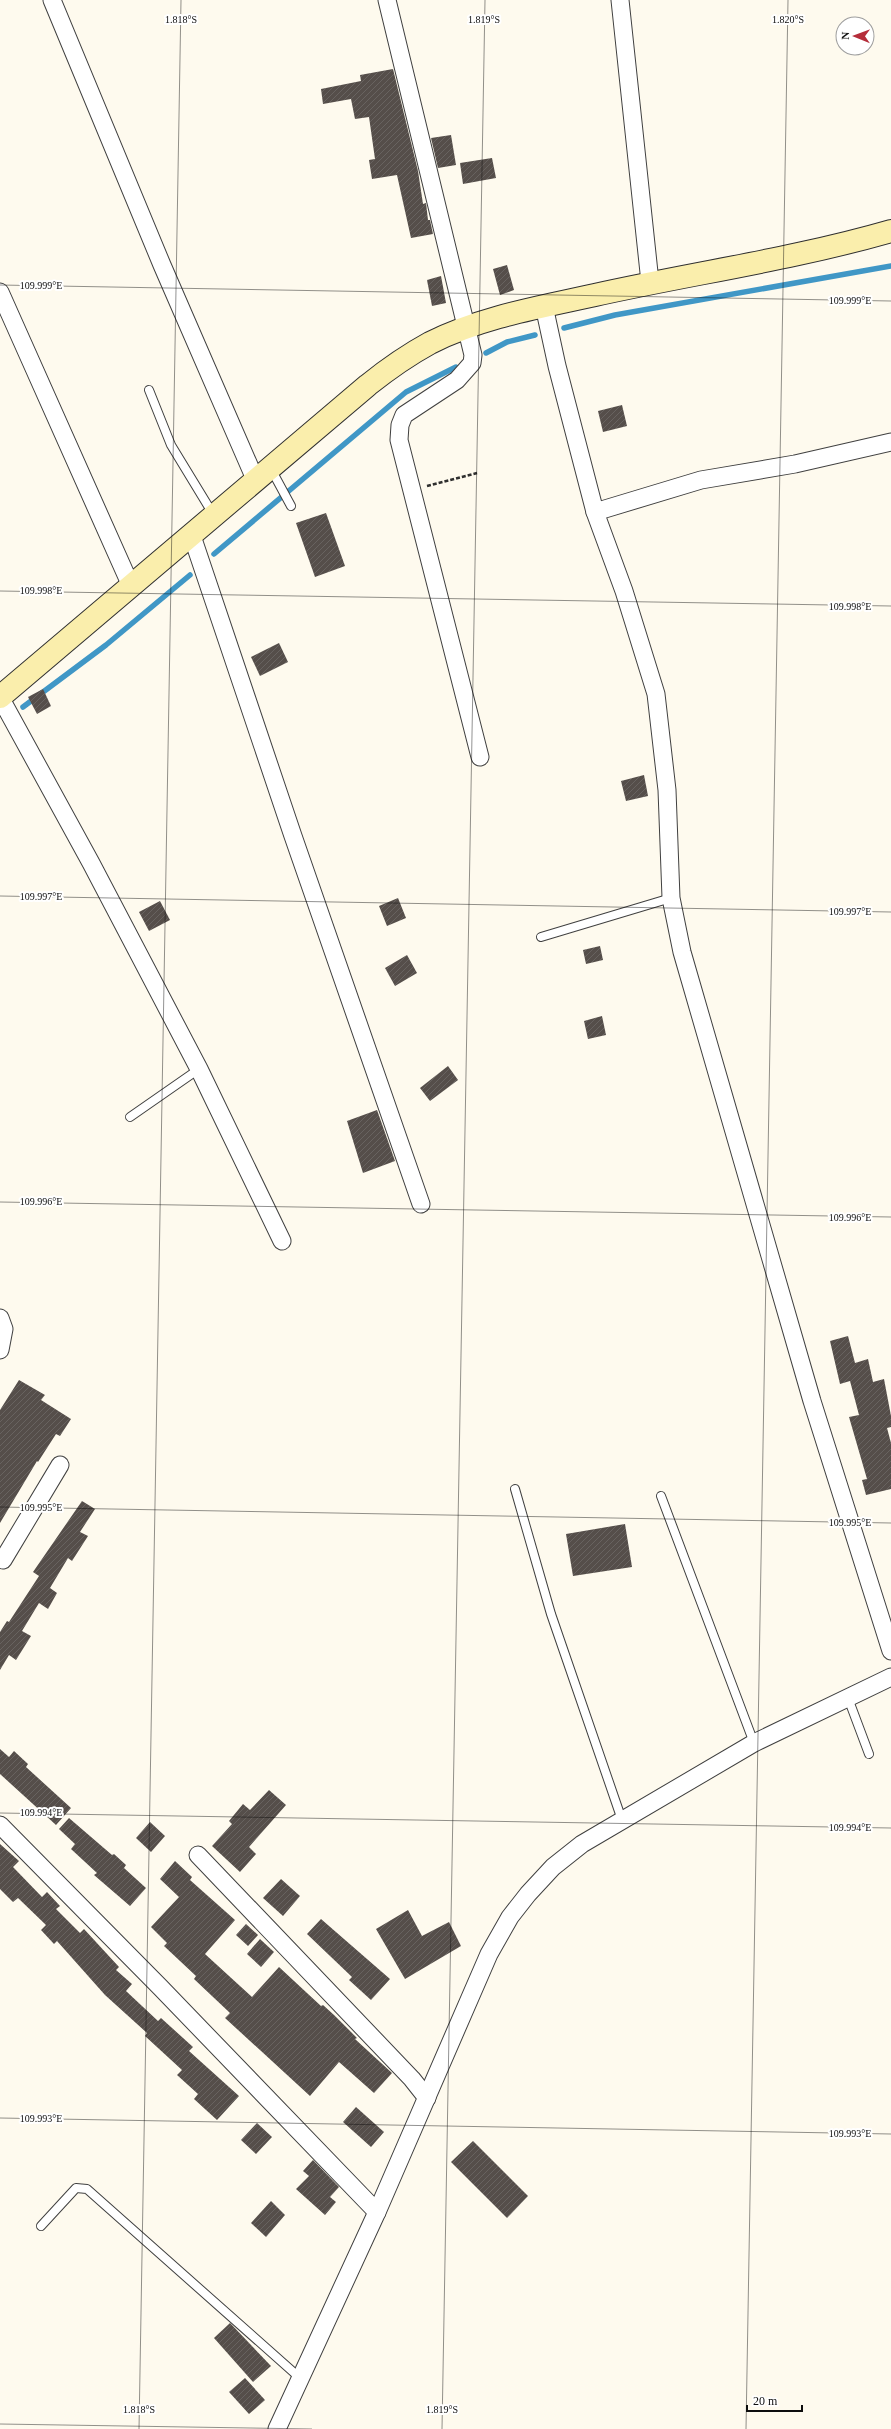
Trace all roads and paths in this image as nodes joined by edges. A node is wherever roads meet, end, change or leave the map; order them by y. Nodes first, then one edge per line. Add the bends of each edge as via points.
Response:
1 (52, 0) edge
2 (387, 0) edge
3 (620, 0) edge
4 (891, 232) edge
5 (650, 282) junction
6 (0, 292) edge
7 (544, 306) junction
8 (465, 329) junction
9 (149, 390) dead end
10 (891, 442) edge
11 (477, 473) dead end
12 (268, 476) junction
13 (411, 490) junction
14 (291, 506) dead end
15 (595, 512) junction
16 (213, 514) junction
17 (191, 533) junction
18 (131, 586) junction
19 (7, 708) edge
20 (480, 757) dead end
21 (672, 898) junction
22 (540, 937) dead end
23 (198, 1068) junction
24 (130, 1118) dead end
25 (421, 1204) dead end
26 (282, 1241) dead end
27 (0, 1318) edge
28 (0, 1350) edge
29 (60, 1465) dead end
30 (514, 1489) dead end
31 (661, 1496) dead end
32 (1, 1561) edge
33 (891, 1651) edge
34 (891, 1677) edge
35 (848, 1698) junction
36 (754, 1743) junction
37 (869, 1754) dead end
38 (622, 1820) junction
39 (0, 1825) edge
40 (198, 1854) dead end
41 (438, 2074) junction
42 (412, 2080) junction
43 (427, 2098) junction
44 (377, 2212) junction
45 (41, 2226) dead end
46 (300, 2378) junction
47 (277, 2429) edge

1 - 12 street via 162,265
2 - 8 street
3 - 5 street
4 - 5 street via 787,257
5 - 7 street
6 - 18 street
7 - 8 street
7 - 15 street
8 - 12 street via 431,342 393,365
8 - 13 street via 473,355 467,371 404,415 400,425 399,440
9 - 16 lane via 172,445
10 - 15 street via 795,464 701,480
11 - 13 path
12 - 14 lane via 287,496
12 - 16 street
13 - 20 street
15 - 21 street via 627,598 656,694 667,790
16 - 17 street
17 - 18 street
17 - 25 street
18 - 19 street
19 - 23 street
21 - 22 lane
21 - 33 street via 682,952 700,1017 812,1401
23 - 24 lane
23 - 26 street
27 - 28 street via 4,1334
29 - 32 street
30 - 38 lane via 552,1614
31 - 36 lane
34 - 35 street
35 - 36 street
35 - 37 lane
36 - 38 street
38 - 41 street via 582,1844 553,1867 510,1917 489,1954
39 - 44 street
40 - 42 street
41 - 42 street
41 - 43 street
42 - 43 street
43 - 44 street
44 - 46 street
45 - 46 lane via 76,2188 87,2189
46 - 47 street

